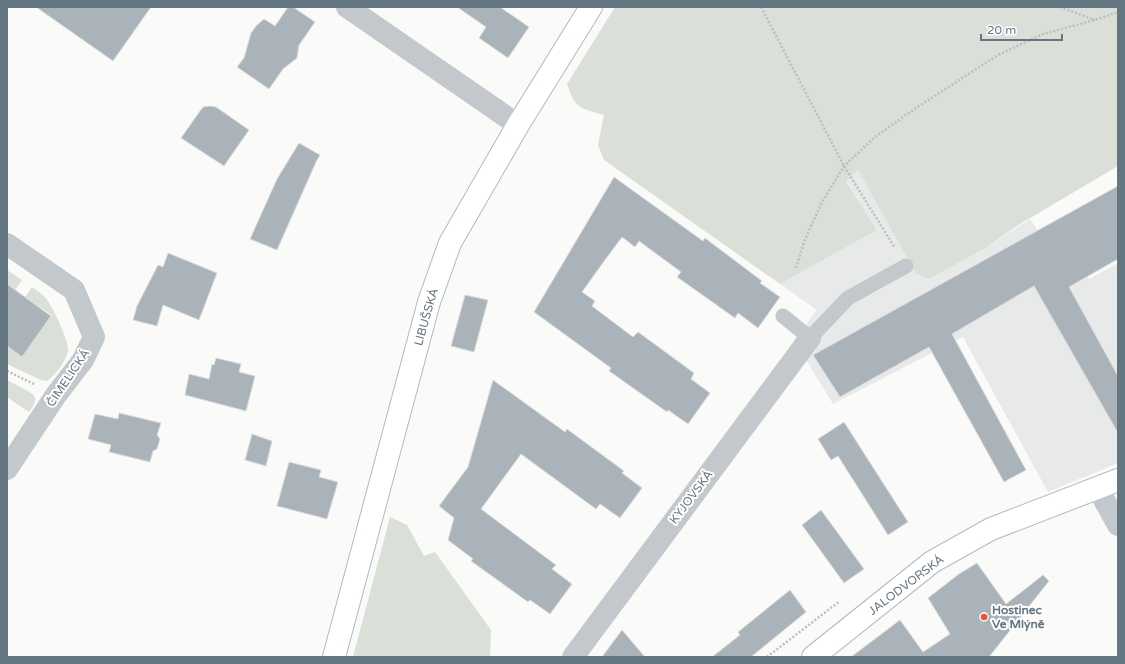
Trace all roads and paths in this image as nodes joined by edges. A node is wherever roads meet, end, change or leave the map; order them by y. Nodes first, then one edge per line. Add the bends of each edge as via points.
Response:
1 (347, 7) edge
2 (591, 7) edge
3 (761, 7) edge
4 (1060, 7) edge
5 (1118, 12) edge
6 (1096, 20) junction
7 (518, 126) junction
8 (844, 166) junction
9 (7, 244) edge
10 (906, 266) joint
11 (796, 268) dead end
12 (783, 316) dead end
13 (810, 338) junction
14 (7, 371) edge
15 (56, 395) junction
16 (7, 469) edge
17 (1118, 480) edge
18 (1097, 487) junction
19 (1118, 525) edge
20 (334, 657) edge
21 (573, 657) edge
22 (813, 657) edge

1 - 7 street
2 - 7 street, LIBUŠSKÁ
3 - 8 path
4 - 6 path
5 - 6 path
6 - 8 path via 1042,34 998,55 875,137
7 - 20 street, LIBUŠSKÁ via 450,243 429,302
8 - 10 path
8 - 11 path via 821,204 804,242
9 - 15 street, ČIMELICKÁ via 74,290 94,337 83,360
10 - 13 lane via 848,298
12 - 13 lane
13 - 21 street, KYJOVSKÁ
14 - 15 path
15 - 16 street, ČIMELICKÁ
17 - 18 street, JALODVORSKÁ
18 - 19 street
18 - 22 street, JALODVORSKÁ via 991,529 932,562

